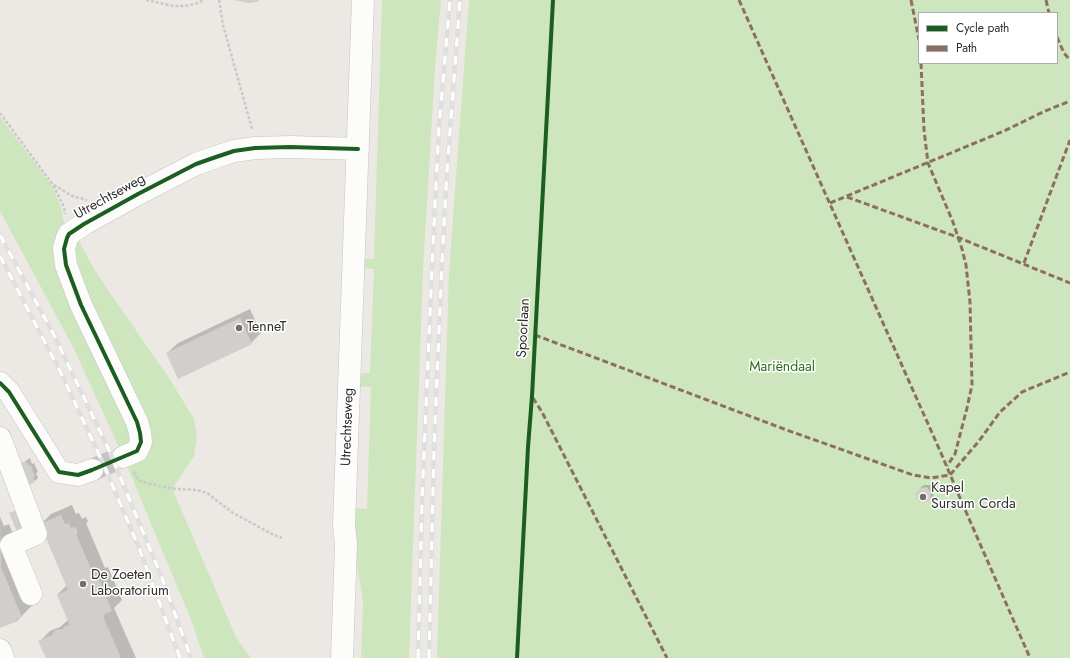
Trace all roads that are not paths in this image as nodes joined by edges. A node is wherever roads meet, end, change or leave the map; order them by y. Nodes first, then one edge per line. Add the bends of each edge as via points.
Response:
1 (363, 0) edge
2 (358, 149) junction
3 (0, 383) edge
4 (0, 438) edge
5 (125, 456) tunnel mouth
6 (92, 470) tunnel mouth
7 (31, 594) dead end
8 (0, 650) edge
9 (4, 658) edge
10 (342, 658) edge

1 - 2 street, Utrechtseweg
2 - 5 street, Utrechtseweg via 290,147 234,151 196,164 69,234 64,249 66,265 81,305 140,433 140,447
2 - 10 street, Utrechtseweg via 344,526 346,544
3 - 6 street via 9,392 59,472 78,475
4 - 7 street via 36,534 11,545
8 - 9 street

